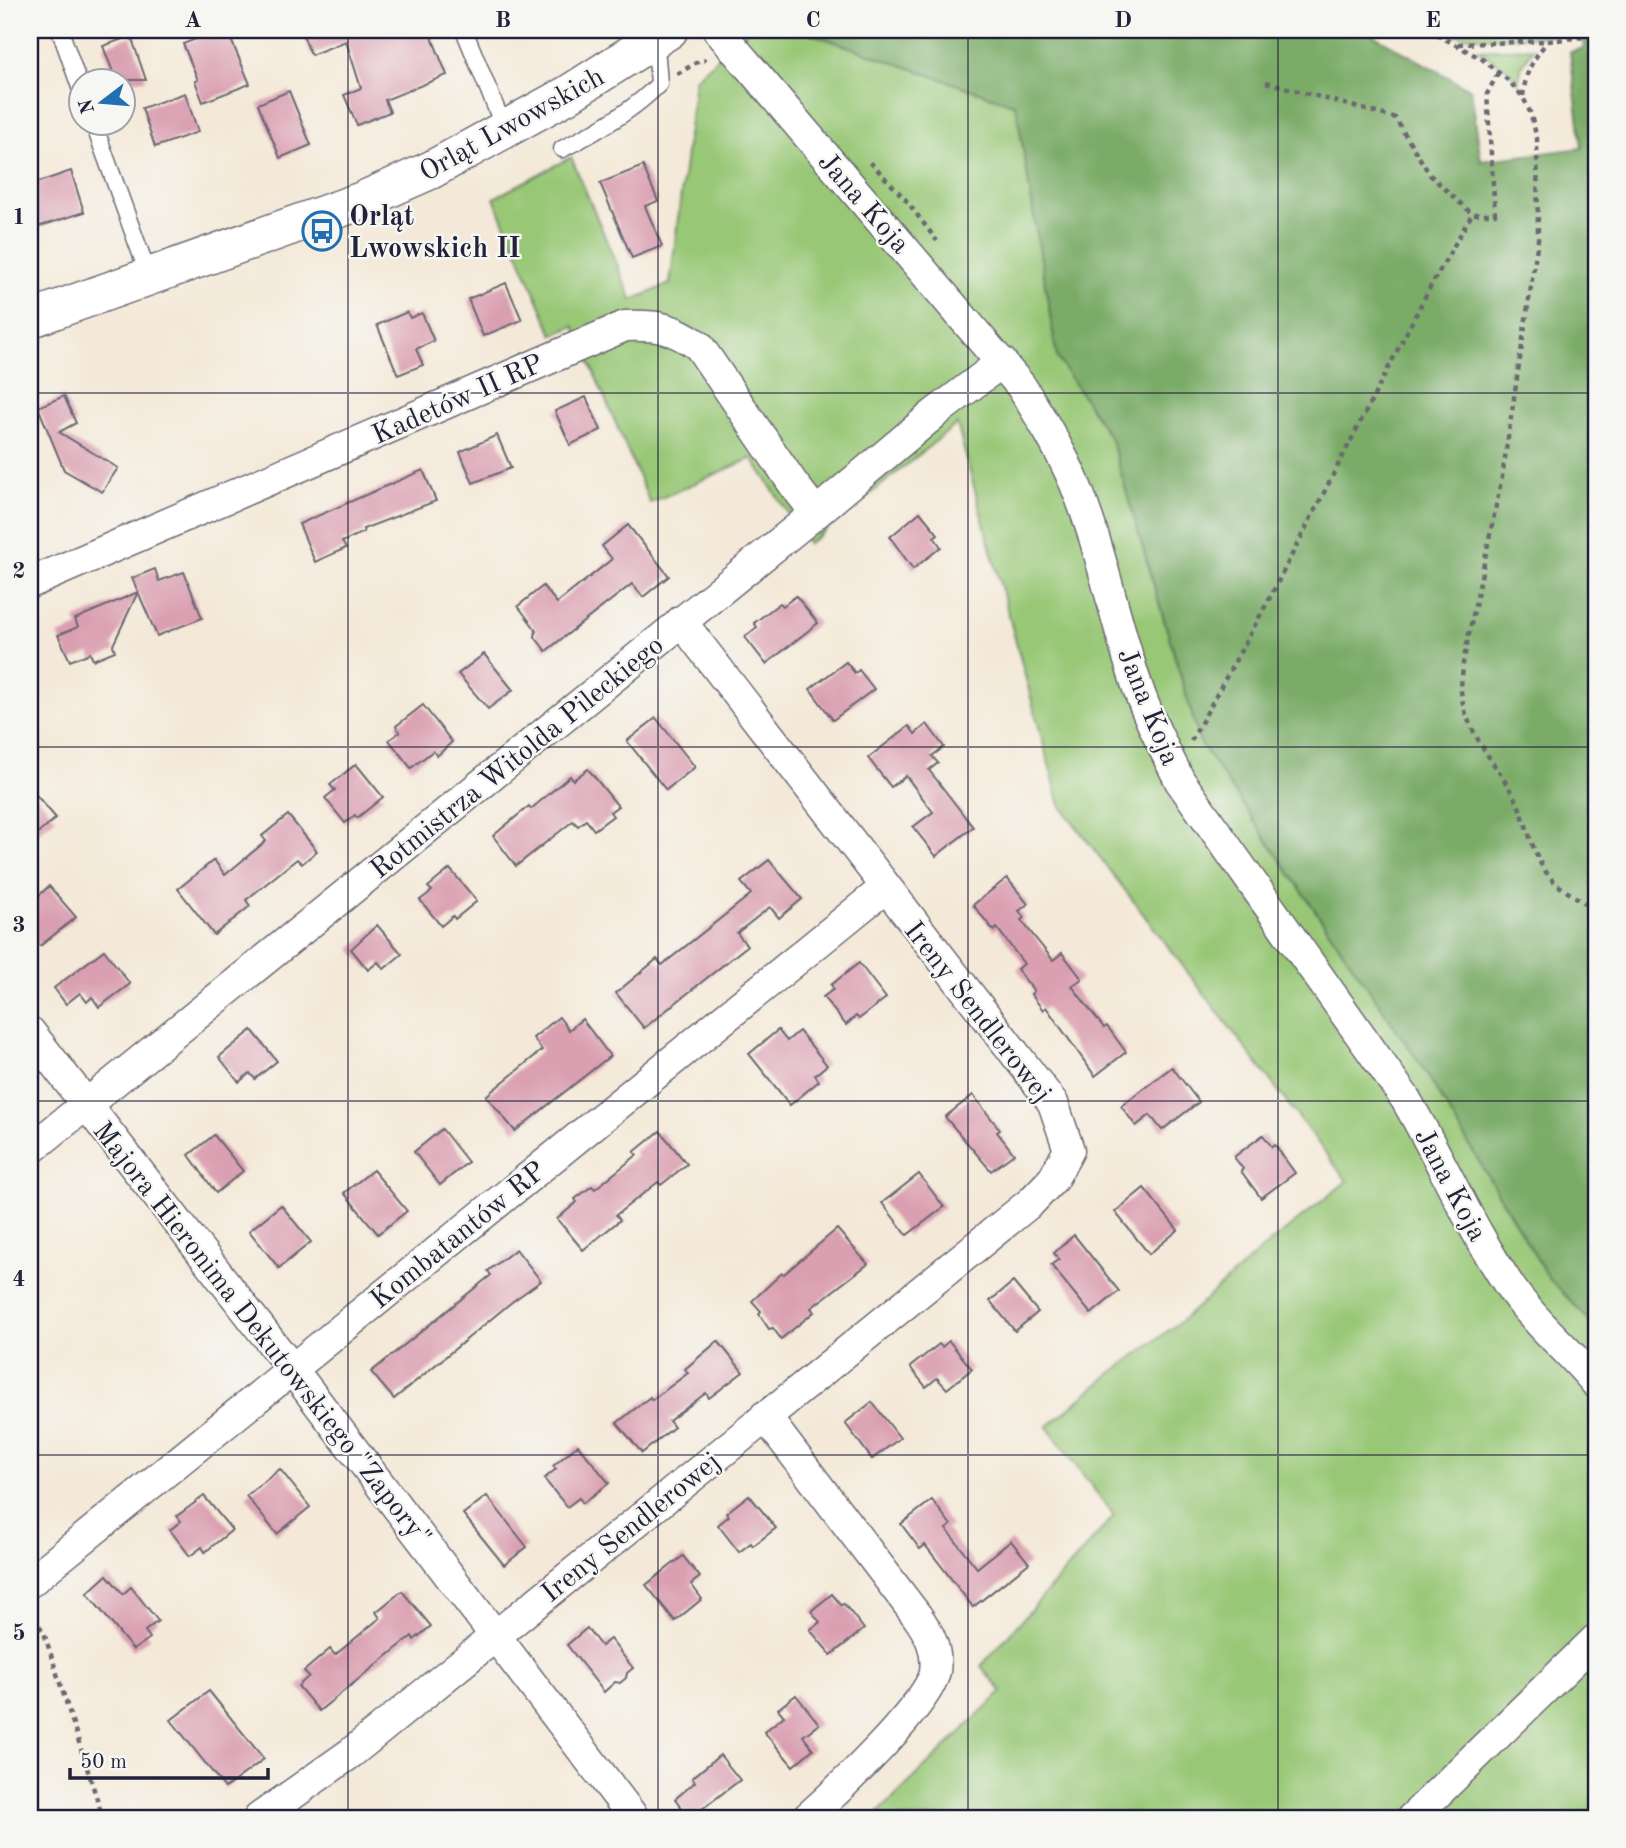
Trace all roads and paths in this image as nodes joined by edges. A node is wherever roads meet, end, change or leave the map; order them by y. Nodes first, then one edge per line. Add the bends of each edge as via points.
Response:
1 (60, 30) edge
2 (464, 30) edge
3 (718, 30) edge
4 (1428, 30) edge
5 (660, 36) edge
6 (1584, 37) dead end
7 (1548, 41) junction
8 (1457, 44) junction
9 (709, 61) dead end
10 (73, 66) edge
11 (1499, 71) junction
12 (1266, 82) dead end
13 (659, 84) junction
14 (1523, 97) junction
15 (505, 130) junction
16 (98, 136) edge
17 (562, 149) dead end
18 (861, 155) dead end
19 (1472, 214) junction
20 (943, 251) dead end
21 (149, 276) junction
22 (30, 319) edge
23 (1002, 362) junction
24 (816, 513) junction
25 (30, 583) edge
26 (681, 621) junction
27 (1184, 735) dead end
28 (885, 888) junction
29 (1596, 913) edge
30 (30, 1032) edge
31 (86, 1104) junction
32 (30, 1150) edge
33 (292, 1369) junction
34 (1596, 1383) edge
35 (765, 1416) junction
36 (30, 1582) edge
37 (30, 1607) edge
38 (495, 1635) junction
39 (1596, 1639) edge
40 (103, 1818) edge
41 (259, 1818) edge
42 (634, 1818) edge
43 (807, 1818) edge
44 (1412, 1818) edge

1 - 10 lane
2 - 15 lane
3 - 23 street, Jana Koja
4 - 8 path
5 - 13 lane
5 - 15 street, Orląt Lwowskich
6 - 7 path
7 - 8 path
7 - 14 path via 1526,73
8 - 11 path
9 - 13 path via 701,60
11 - 14 path
11 - 19 path via 1487,94 1495,214
12 - 19 path via 1395,118 1430,175
13 - 17 lane via 647,97
14 - 29 path via 1537,138 1538,240 1502,477 1461,691 1477,736 1519,807 1549,877
15 - 21 street, Orląt Lwowskich via 361,201
16 - 21 lane
18 - 20 path via 906,200
19 - 27 path via 1189,745
21 - 22 street, Orląt Lwowskich
23 - 24 street, Rotmistrza Witolda Pileckiego
23 - 34 street, Jana Koja via 1040,416 1075,485 1140,693 1181,781 1405,1098 1504,1277 1528,1311
24 - 25 street, Kadetów II RP via 699,346 678,331 652,325 625,326
24 - 26 street, Rotmistrza Witolda Pileckiego
26 - 28 street, Ireny Sendlerowej
26 - 31 street, Rotmistrza Witolda Pileckiego
28 - 33 street, Kombatantów RP
28 - 35 street, Ireny Sendlerowej via 1053,1103 1069,1150 1053,1180 1031,1202
30 - 31 street, Majora Hieronima Dekutowskiego "Zapory"
31 - 32 street, Rotmistrza Witolda Pileckiego
31 - 33 street, Majora Hieronima Dekutowskiego "Zapory"
33 - 36 street, Kombatantów RP
33 - 38 street, Majora Hieronima Dekutowskiego "Zapory"
35 - 38 street, Ireny Sendlerowej
35 - 43 street via 917,1616 936,1656 935,1675 926,1693 852,1777
37 - 40 path via 45,1636
38 - 41 street, Ireny Sendlerowej via 351,1753
38 - 42 street
39 - 44 street

